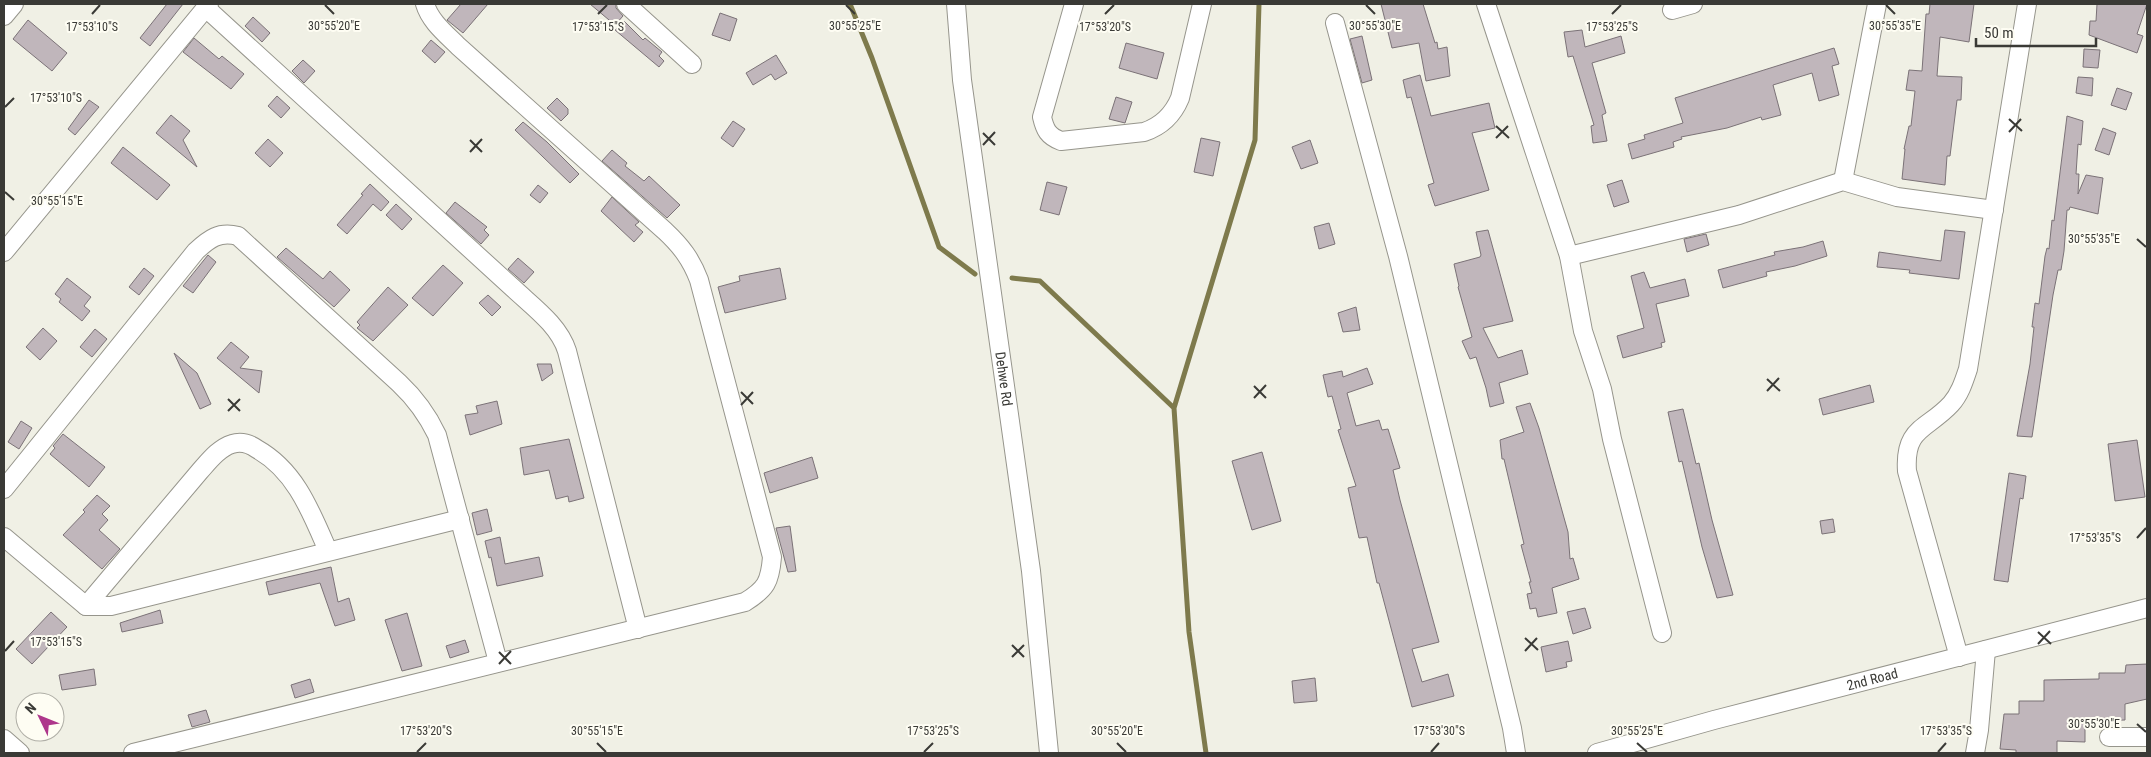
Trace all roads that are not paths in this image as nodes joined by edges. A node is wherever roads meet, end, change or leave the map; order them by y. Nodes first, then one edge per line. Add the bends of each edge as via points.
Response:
1 (14, 4) edge
2 (425, 4) edge
3 (626, 4) edge
4 (956, 4) edge
5 (1074, 4) edge
6 (1202, 4) edge
7 (1486, 4) edge
8 (1692, 4) edge
9 (1877, 4) edge
10 (2027, 4) edge
11 (207, 6) edge
12 (1672, 10) dead end
13 (4, 16) edge
14 (1335, 23) dead end
15 (692, 64) dead end
16 (1843, 182) junction
17 (1994, 210) junction
18 (4, 252) edge
19 (1569, 256) junction
20 (4, 489) edge
21 (460, 519) junction
22 (4, 537) edge
23 (328, 551) junction
24 (86, 606) junction
25 (2147, 608) edge
26 (638, 629) junction
27 (1662, 633) dead end
28 (1986, 650) junction
29 (1959, 657) junction
30 (498, 662) junction
31 (2108, 737) dead end
32 (4, 739) edge
33 (2142, 743) edge
34 (20, 753) edge
35 (133, 753) edge
36 (1049, 753) edge
37 (1516, 753) edge
38 (1597, 753) edge
39 (1975, 753) edge

1 - 13 street
2 - 26 street via 436,24 458,46 681,246 699,280 772,557 771,576 761,592 745,602
3 - 15 street
4 - 36 street, Dehwe Rd via 964,89 1031,571
5 - 6 street via 1042,117 1052,138 1061,141 1144,132 1166,121 1180,98
7 - 19 street
8 - 12 street
9 - 16 street
10 - 17 street
11 - 18 street
11 - 26 street via 558,332 567,351
14 - 37 street via 1398,256
16 - 17 street via 1897,197
16 - 19 street via 1739,215
17 - 29 street via 1968,369 1962,387 1952,404 1918,430 1906,456 1907,471
19 - 27 street via 1583,331 1602,389
20 - 21 street via 196,251 216,235 227,233 238,236 416,399 428,414 437,435
21 - 23 street
21 - 30 street
22 - 24 street
23 - 24 street via 111,606
23 - 24 street via 298,488 281,467 248,443 233,443 200,471
25 - 28 street, 2nd Road
26 - 30 street
28 - 29 street, 2nd Road
28 - 39 street
29 - 38 street, 2nd Road
30 - 35 street
31 - 33 street
32 - 34 street

